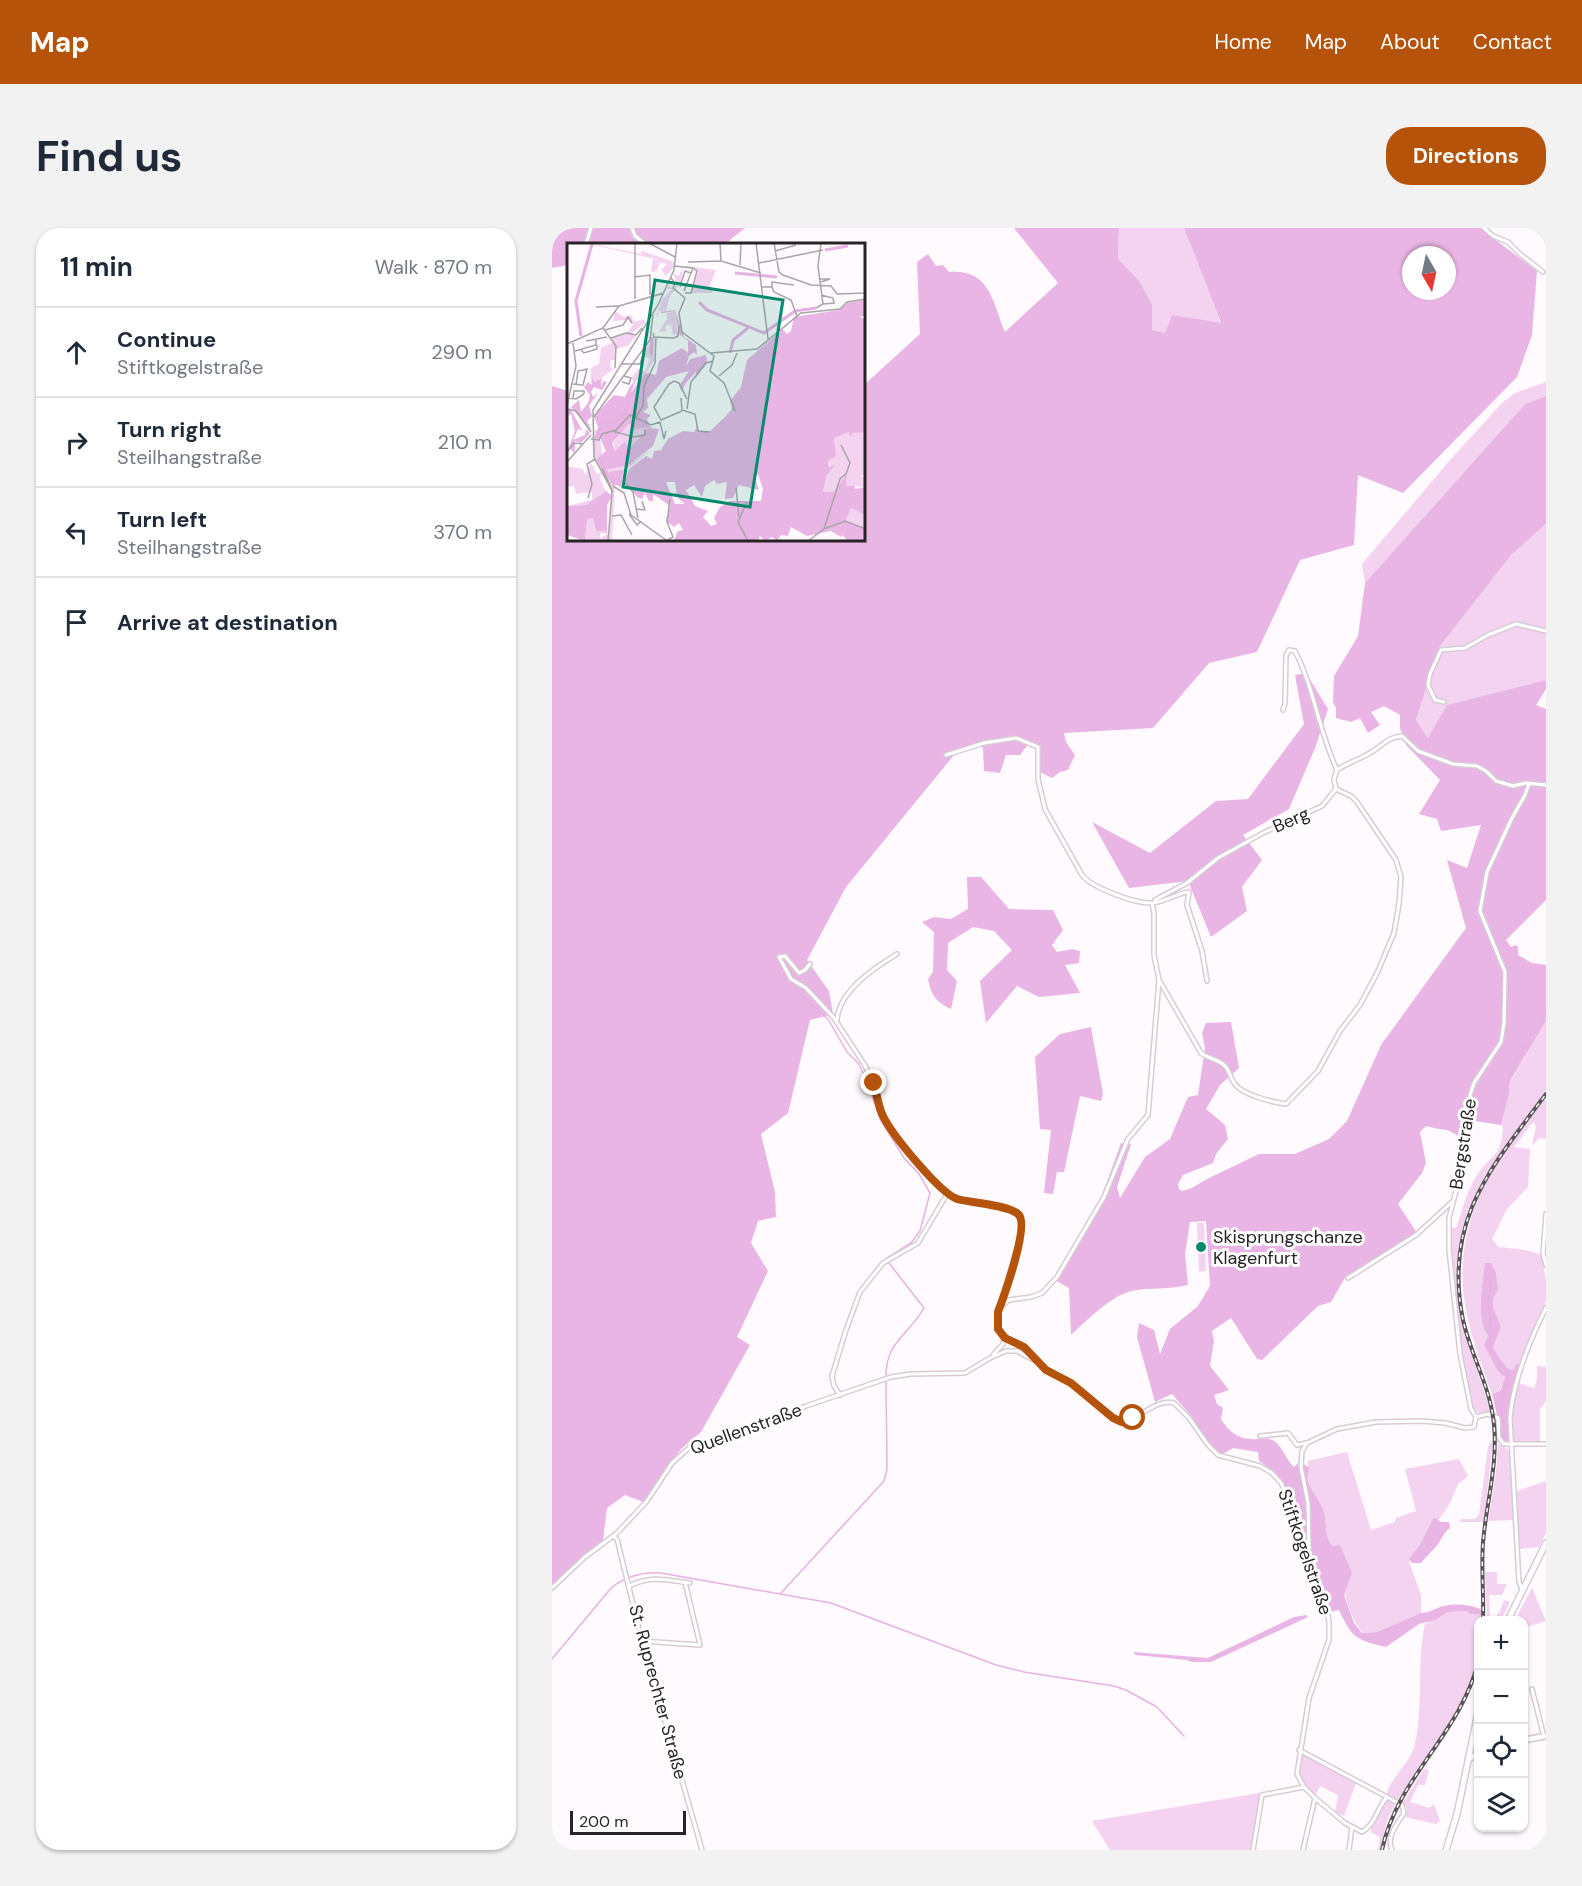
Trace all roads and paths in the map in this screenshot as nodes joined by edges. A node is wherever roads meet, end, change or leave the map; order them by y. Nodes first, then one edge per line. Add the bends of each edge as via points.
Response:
1 (591, 228) edge
2 (632, 228) edge
3 (1484, 228) edge
4 (586, 243) edge
5 (644, 243) edge
6 (1543, 272) dead end
7 (1546, 631) edge
8 (1444, 702) dead end
9 (1283, 710) dead end
10 (946, 755) dead end
11 (1337, 770) junction
12 (1528, 784) junction
13 (1546, 785) edge
14 (1336, 789) junction
15 (1152, 903) junction
16 (897, 954) dead end
17 (810, 964) dead end
18 (1159, 980) junction
19 (1207, 981) dead end
20 (837, 1022) junction
21 (947, 1194) junction
22 (955, 1198) junction
23 (944, 1201) junction
24 (1452, 1202) junction
25 (1546, 1214) edge
26 (1546, 1264) edge
27 (1348, 1278) dead end
28 (999, 1308) junction
29 (1546, 1308) edge
30 (1005, 1338) junction
31 (990, 1358) junction
32 (1035, 1361) junction
33 (840, 1395) junction
34 (1476, 1417) junction
35 (1260, 1436) dead end
36 (1307, 1443) junction
37 (1546, 1444) edge
38 (1297, 1445) junction
39 (1512, 1446) junction
40 (1302, 1451) junction
41 (613, 1536) junction
42 (1546, 1543) edge
43 (685, 1582) junction
44 (690, 1583) dead end
45 (629, 1584) junction
46 (1317, 1587) junction
47 (552, 1588) edge
48 (1523, 1590) junction
49 (1510, 1616) edge
50 (642, 1641) junction
51 (1532, 1689) dead end
52 (1475, 1724) edge
53 (1545, 1737) edge
54 (1528, 1739) edge
55 (1471, 1744) junction
56 (1474, 1748) edge
57 (1299, 1750) junction
58 (1474, 1755) edge
59 (1468, 1760) junction
60 (1304, 1787) junction
61 (1387, 1797) junction
62 (1315, 1798) junction
63 (1352, 1827) junction
64 (702, 1850) edge
65 (1253, 1850) edge
66 (1303, 1850) edge
67 (1349, 1850) edge
68 (1392, 1850) edge
69 (1446, 1850) edge

1 - 4 street
2 - 5 street
3 - 6 street via 1508,242
7 - 8 street via 1516,624 1465,648 1441,650 1428,685 1435,700
9 - 11 street via 1289,650 1294,651 1302,665
10 - 15 street via 1016,738 1038,747 1038,779 1045,809 1082,875 1106,891
11 - 12 street via 1370,754 1394,736 1402,736 1418,751 1453,764 1477,766 1496,782
11 - 14 street
12 - 13 street
12 - 24 street, Bergstraße via 1486,872 1480,912 1505,972 1504,1023 1501,1042 1470,1095 1462,1168
14 - 15 street, Berg via 1322,806 1218,858 1187,883
14 - 18 street via 1358,802 1396,860 1401,877 1394,933 1378,971 1318,1071 1286,1104 1240,1089 1227,1068 1201,1053
15 - 18 street
15 - 19 street via 1189,892 1187,906
16 - 20 street via 860,980 837,1012
17 - 20 street via 799,973 785,956 779,957 791,979 806,988
18 - 28 street via 1148,1115 1128,1139 1104,1197 1057,1277 1042,1293 1009,1300
20 - 21 street via 870,1073 881,1111 893,1133
21 - 22 street
21 - 23 street
22 - 23 street
22 - 28 street via 1007,1209 1020,1217 1019,1243
23 - 33 street via 918,1243 878,1267 860,1292 832,1376
24 - 27 street via 1423,1230
24 - 34 street, Bergstraße via 1449,1249 1457,1332 1471,1409
25 - 26 street
28 - 30 street via 997,1323
29 - 39 street via 1515,1384 1510,1418
30 - 31 street, Quellenstraße
30 - 32 street, Stiftkogelstraße via 1024,1347
31 - 32 street, Quellenstraße via 1013,1351
31 - 33 street, Quellenstraße via 965,1374 891,1377
32 - 46 street, Stiftkogelstraße via 1071,1383 1119,1421 1129,1420 1160,1403 1174,1403 1218,1455 1272,1473 1293,1508 1304,1560
33 - 41 street, Quellenstraße via 690,1447 672,1463 647,1501
34 - 36 street via 1469,1429 1422,1421 1376,1422 1337,1429
34 - 39 street via 1488,1414 1497,1418 1500,1441
35 - 38 street via 1288,1433
36 - 38 street
36 - 40 street
37 - 39 street
38 - 40 street
39 - 48 street via 1519,1582
40 - 46 street via 1307,1537
41 - 45 street, St. Ruprechter Straße
41 - 47 street, Quellenstraße
42 - 48 main road
43 - 44 street
43 - 45 street via 651,1578
43 - 50 street via 700,1645
45 - 50 street, St. Ruprechter Straße
46 - 57 street, Stiftkogelstraße via 1327,1610 1329,1640 1309,1698
48 - 49 main road
50 - 64 street, St. Ruprechter Straße
51 - 53 street
52 - 55 main road
53 - 54 main road
55 - 56 main road
55 - 59 main road
57 - 60 street, Stiftkogelstraße via 1297,1774
57 - 61 street
58 - 59 main road
59 - 69 main road
60 - 62 street
60 - 65 street via 1262,1795
61 - 63 street via 1368,1828 1362,1832
61 - 68 street via 1404,1809 1391,1837
62 - 63 street
62 - 66 street
63 - 67 street

